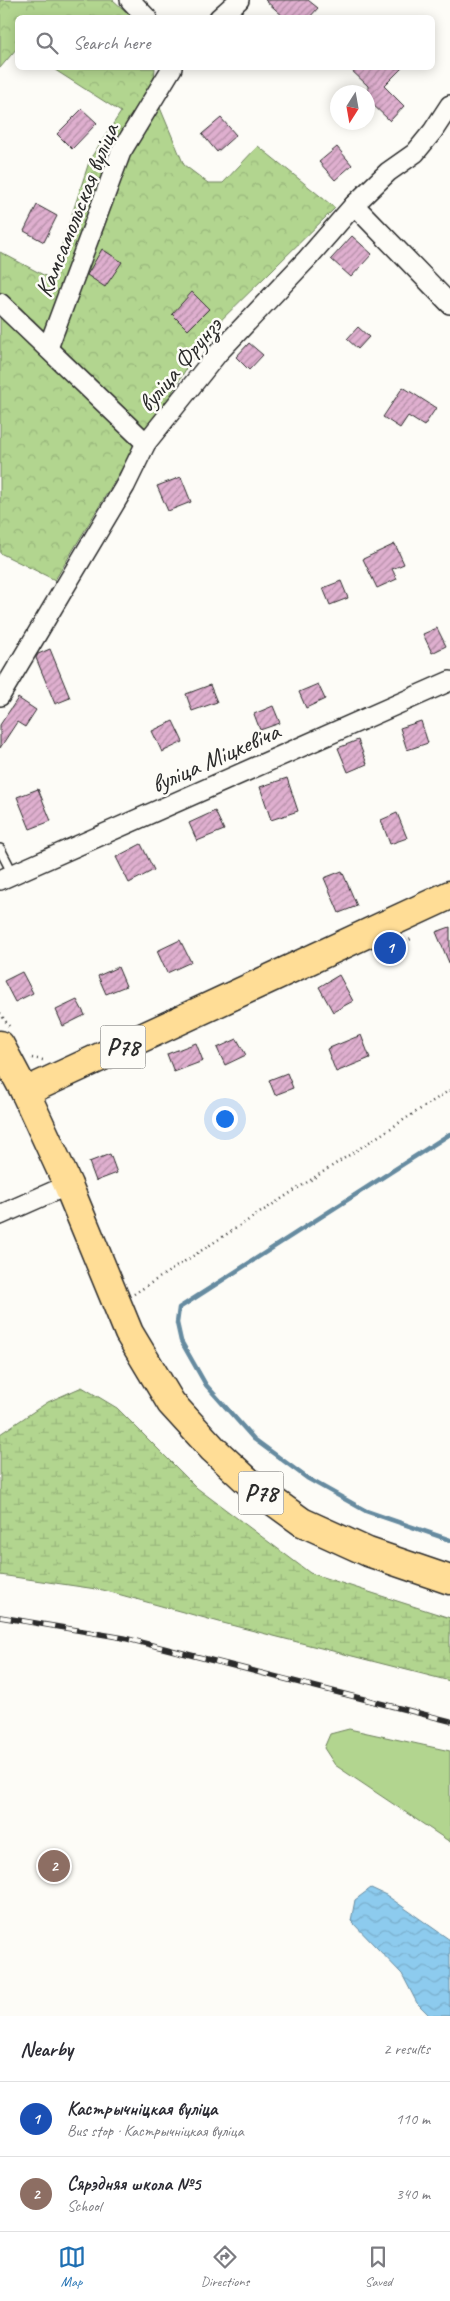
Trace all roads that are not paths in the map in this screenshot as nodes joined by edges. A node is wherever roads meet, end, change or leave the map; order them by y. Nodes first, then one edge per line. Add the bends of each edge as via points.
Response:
1 (130, 0) edge
2 (238, 0) edge
3 (144, 15) edge
4 (222, 15) edge
5 (171, 70) edge
6 (450, 105) edge
7 (354, 205) junction
8 (0, 304) edge
9 (450, 304) edge
10 (48, 348) junction
11 (146, 443) junction
12 (450, 681) edge
13 (0, 696) edge
14 (0, 849) edge
15 (6, 877) edge
16 (450, 895) edge
17 (0, 1045) edge
18 (25, 1092) junction
19 (68, 1185) junction
20 (0, 1215) edge
21 (450, 1580) edge

1 - 3 street
2 - 4 street
5 - 10 street, Камсамольская вуліца via 121,152
6 - 7 street, вуліца Фрунзэ via 415,152 388,172
7 - 9 street
7 - 11 street, вуліца Фрунзэ via 218,353
8 - 10 street
10 - 11 street
11 - 13 street, вуліца Фрунзэ via 125,486
12 - 15 street, вуліца Міцкевіча
14 - 15 lane
16 - 18 main road, Р78
17 - 18 main road
18 - 19 main road, Р78
19 - 20 street
19 - 21 main road, Р78 via 129,1333 171,1403 213,1449 254,1488 302,1522 368,1552

